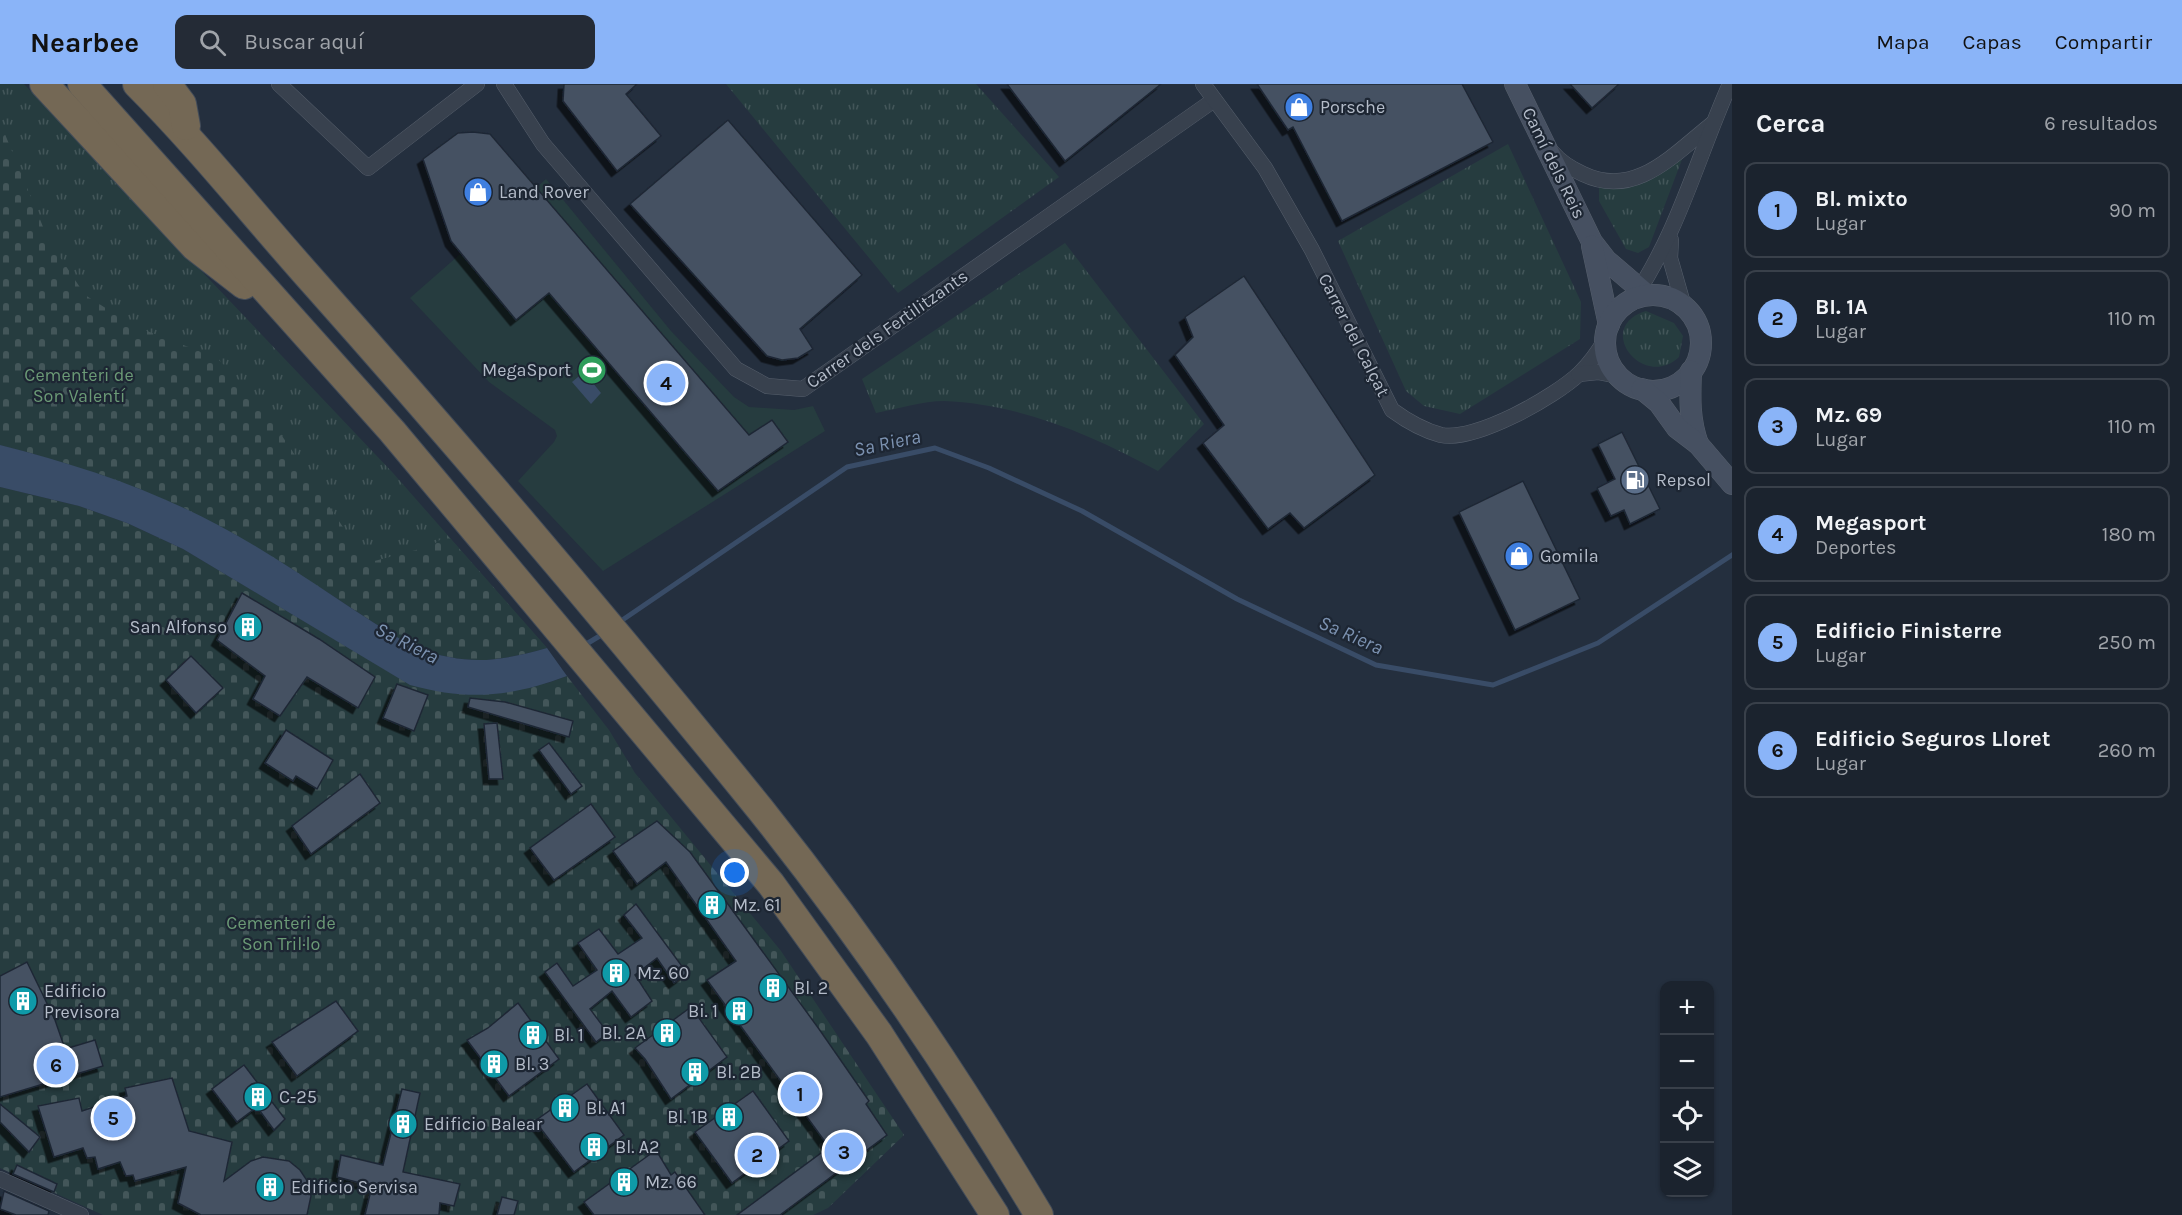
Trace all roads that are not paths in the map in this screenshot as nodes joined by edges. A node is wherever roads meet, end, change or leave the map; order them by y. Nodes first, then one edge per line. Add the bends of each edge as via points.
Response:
1 (44, 84) edge
2 (82, 84) edge
3 (137, 84) edge
4 (166, 84) edge
5 (279, 84) edge
6 (477, 84) edge
7 (504, 84) edge
8 (1203, 84) edge
9 (1515, 84) edge
10 (1730, 84) edge
11 (1214, 100) junction
12 (1727, 106) edge
13 (1712, 124) junction
14 (187, 134) junction
15 (1545, 142) junction
16 (1672, 234) junction
17 (1592, 242) junction
18 (1640, 294) junction
19 (1684, 307) junction
20 (303, 330) junction
21 (1607, 332) junction
22 (1691, 371) junction
23 (1579, 374) junction
24 (1618, 375) junction
25 (1642, 389) junction
26 (1698, 444) junction
27 (1732, 484) edge
28 (0, 1179) edge
29 (81, 1215) edge
30 (995, 1215) edge
31 (1039, 1215) edge

1 - 20 highway via 195,247
2 - 20 highway
3 - 14 highway
4 - 14 highway via 182,104
5 - 6 street via 368,168
7 - 11 street, Carrer dels Fertilitzants via 543,144 736,369 767,386 803,389
8 - 11 street, Carrer del Calçat
9 - 15 street, Camí dels Reis
10 - 12 street
11 - 23 street, Carrer del Calçat via 1265,168 1392,410 1413,425 1442,435 1471,434 1495,426
12 - 13 street
13 - 15 street via 1646,174 1616,184 1600,182 1569,167
13 - 16 street
14 - 31 highway via 493,487 789,845 951,1073
15 - 17 street, Camí dels Reis
16 - 18 street
16 - 19 street via 1670,258
17 - 18 street
17 - 21 street
18 - 19 street via 1663,297
18 - 21 street via 1615,314
19 - 22 street via 1697,324 1701,339
20 - 30 highway via 704,802 799,920 912,1082
21 - 23 street
21 - 24 street via 1606,357
22 - 25 street via 1669,389
22 - 26 street via 1690,410
23 - 24 street
24 - 25 street
25 - 26 street via 1659,403 1677,428
26 - 27 street
28 - 29 street

